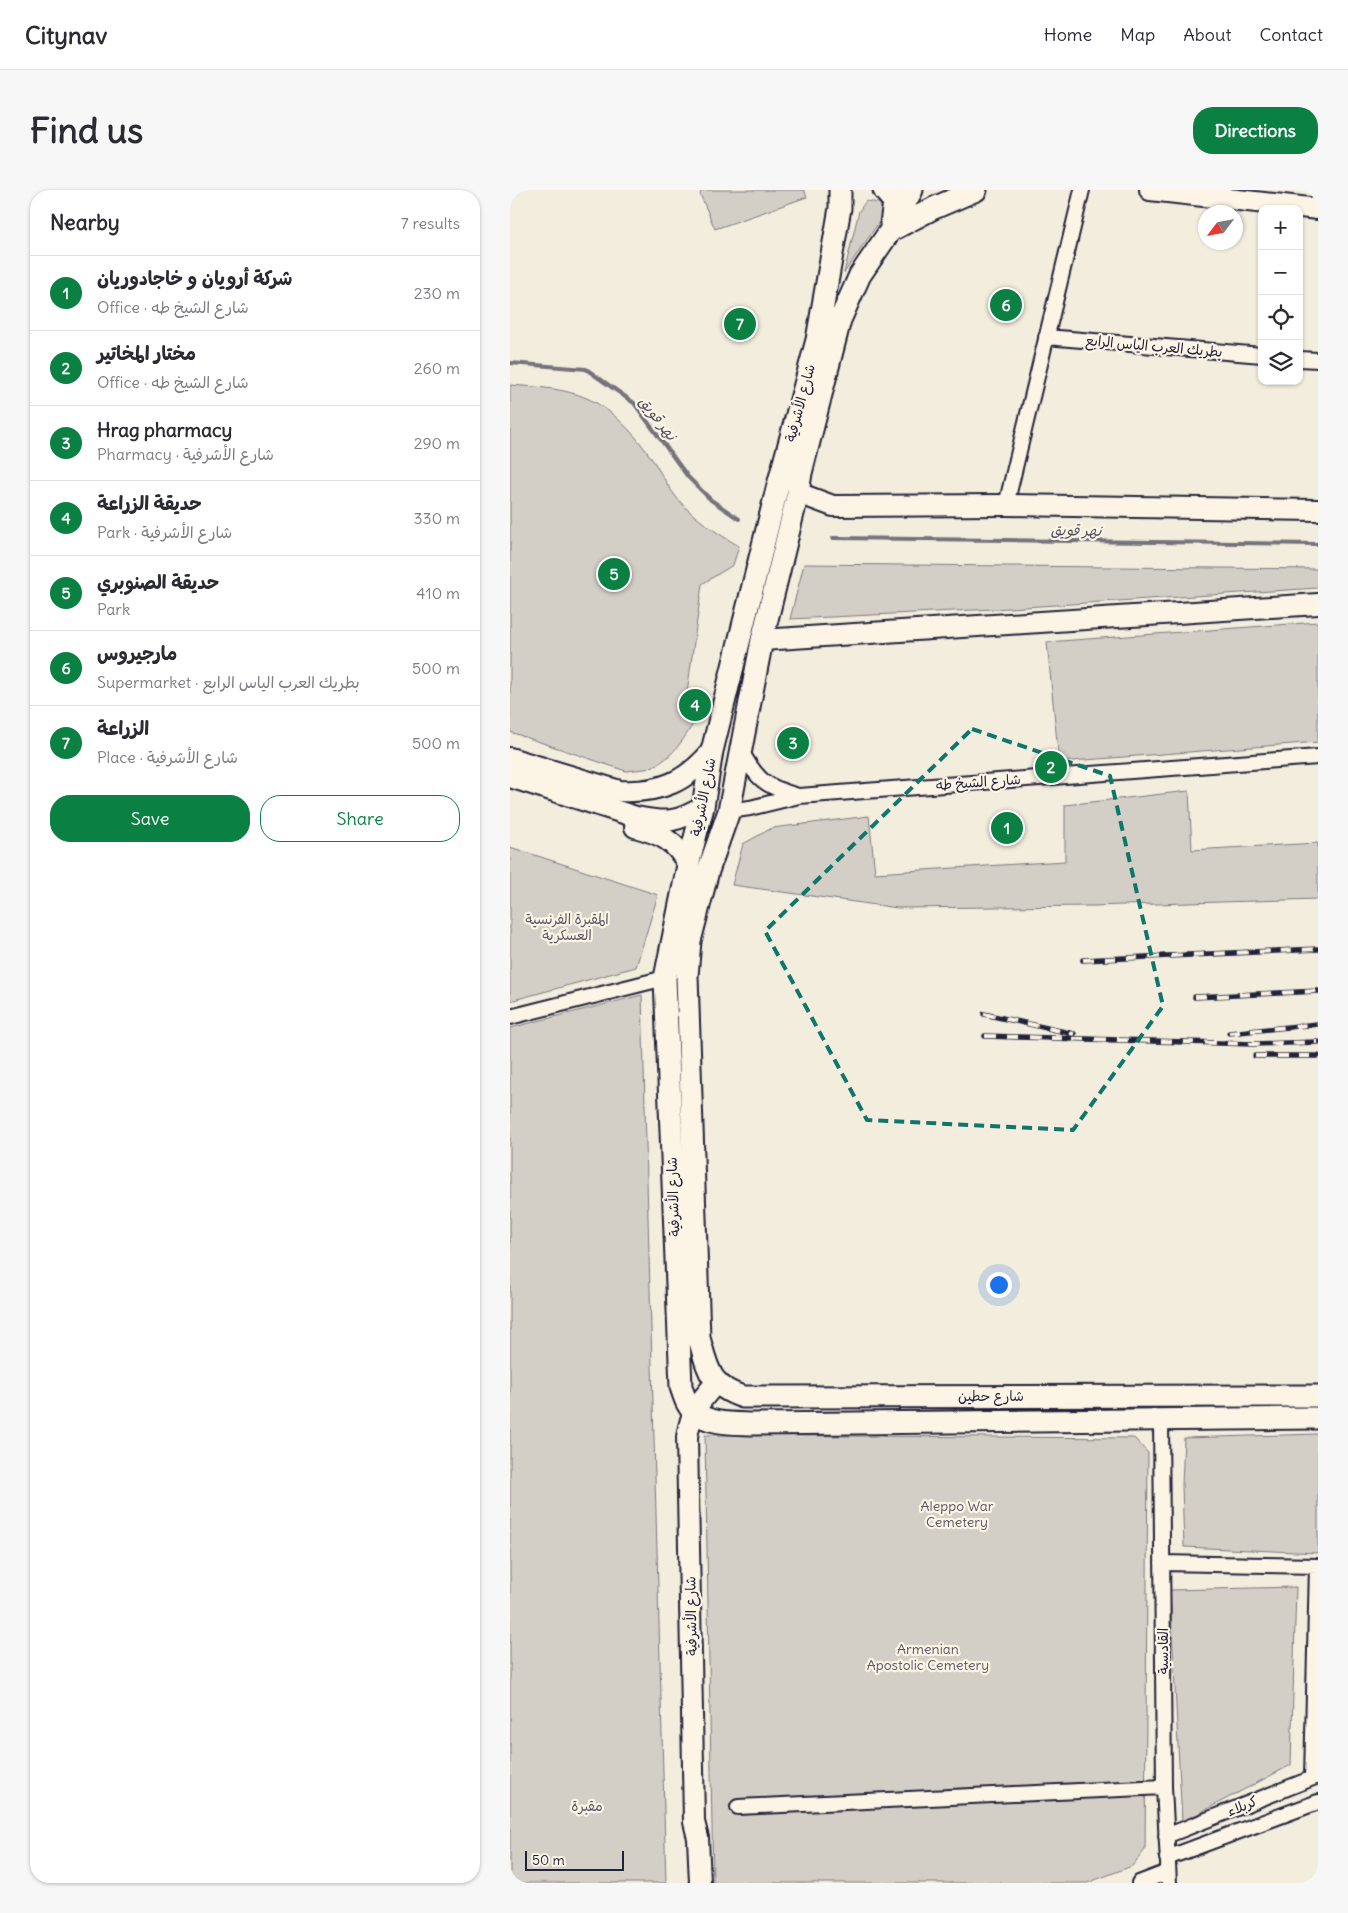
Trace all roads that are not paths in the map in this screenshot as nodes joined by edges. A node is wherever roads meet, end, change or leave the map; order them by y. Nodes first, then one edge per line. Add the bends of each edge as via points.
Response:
1 (852, 190) edge
2 (884, 190) edge
3 (912, 190) edge
4 (976, 190) edge
5 (1082, 190) edge
6 (1150, 190) edge
7 (840, 199) edge
8 (1318, 209) edge
9 (890, 231) junction
10 (1046, 337) junction
11 (1258, 355) edge
12 (1303, 359) edge
13 (1318, 360) edge
14 (798, 493) junction
15 (1006, 505) junction
16 (1318, 510) edge
17 (1318, 604) edge
18 (762, 640) junction
19 (740, 748) junction
20 (712, 751) junction
21 (1318, 757) edge
22 (510, 758) edge
23 (510, 777) edge
24 (799, 796) junction
25 (573, 797) junction
26 (704, 807) junction
27 (729, 811) junction
28 (688, 865) junction
29 (664, 978) junction
30 (510, 1016) edge
31 (716, 1384) junction
32 (1318, 1396) edge
33 (693, 1411) junction
34 (1318, 1418) edge
35 (1161, 1419) junction
36 (1162, 1563) junction
37 (1317, 1566) edge
38 (1315, 1777) edge
39 (1164, 1787) junction
40 (1318, 1802) edge
41 (738, 1807) dead end
42 (694, 1822) junction
43 (1166, 1836) junction
44 (1167, 1858) junction
45 (1169, 1878) edge
46 (692, 1883) edge
47 (700, 1883) edge
48 (1139, 1883) edge

1 - 7 main road
2 - 9 main road via 894,202
3 - 9 main road, شارع الأشرفية
4 - 9 main road
5 - 10 street
6 - 8 main road
7 - 20 main road, شارع الأشرفية via 817,340
9 - 14 main road, شارع الأشرفية via 860,275 840,320
10 - 11 street, بطريك العرب الياس الرابع
10 - 15 street
12 - 13 street
14 - 15 main road via 833,506
14 - 18 main road, شارع الأشرفية
15 - 16 main road
17 - 18 main road
18 - 19 main road, شارع الأشرفية
19 - 24 street via 762,781 777,790
19 - 27 main road, شارع الأشرفية
20 - 22 main road via 694,770 672,784 638,792 620,791
20 - 26 main road, شارع الأشرفية
21 - 24 street, شارع الشيخ طه
23 - 25 main road
24 - 27 street, شارع الشيخ طه
25 - 26 main road via 636,818 653,820 680,819
25 - 28 main road via 602,814 662,836 682,853
26 - 27 main road
26 - 28 main road, شارع الأشرفية
27 - 31 main road, شارع الأشرفية via 708,871 690,941 687,976 699,1338
28 - 29 main road, شارع الأشرفية
29 - 30 street
29 - 33 main road, شارع الأشرفية via 681,1387
31 - 32 main road, شارع حطين via 743,1397
31 - 33 main road, شارع الأشرفية
33 - 35 main road, شارع حطين via 710,1420 754,1424
33 - 42 main road, شارع الأشرفية via 688,1437
34 - 35 main road, شارع حطين
35 - 36 street, القادسية
36 - 37 street
36 - 39 street, القادسية
37 - 38 street
38 - 43 street, كربلاء
39 - 41 street
39 - 43 street, القادسية
40 - 44 street, كربلاء
42 - 46 main road, شارع الأشرفية via 690,1840
42 - 47 main road, شارع الأشرفية
43 - 44 street, القادسية
44 - 45 street, القادسية
45 - 48 street

